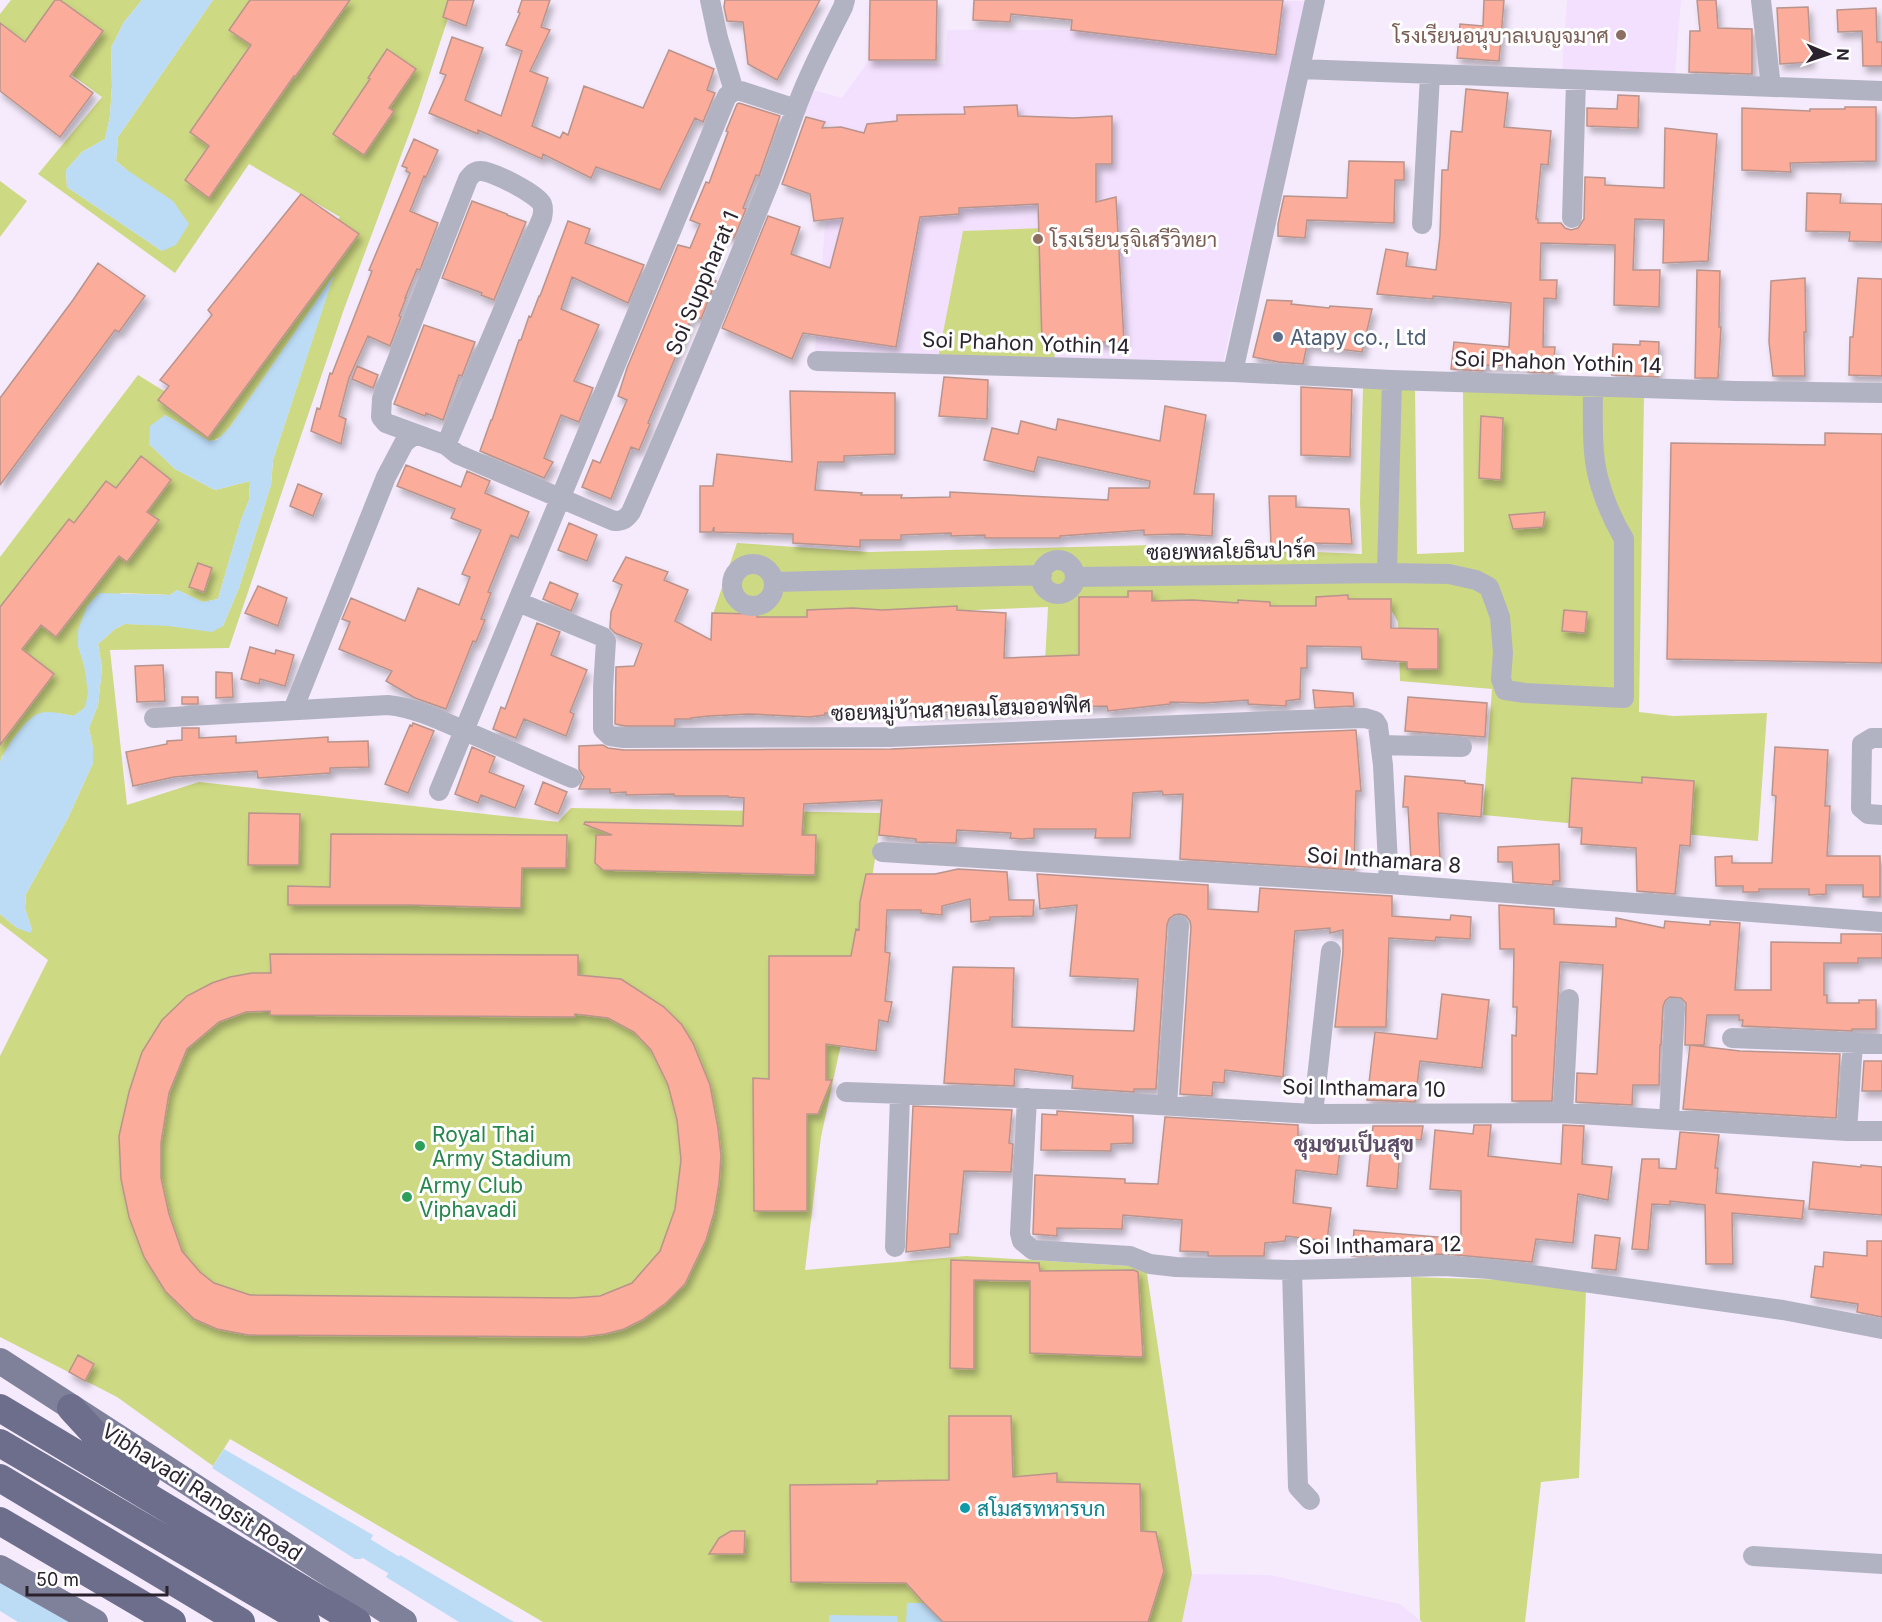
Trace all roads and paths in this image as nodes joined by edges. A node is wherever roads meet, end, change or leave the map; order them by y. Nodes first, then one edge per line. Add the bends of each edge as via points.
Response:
1 (710, 0) edge
2 (845, 0) edge
3 (1315, 0) edge
4 (1761, 0) edge
5 (1300, 69) junction
6 (1430, 75) junction
7 (1576, 80) junction
8 (1772, 87) junction
9 (734, 91) junction
10 (1882, 91) edge
11 (796, 109) junction
12 (1572, 218) dead end
13 (1422, 224) dead end
14 (817, 361) dead end
15 (1233, 372) junction
16 (1392, 380) junction
17 (1593, 387) junction
18 (1882, 393) edge
19 (415, 434) junction
20 (446, 446) junction
21 (561, 499) junction
22 (1387, 573) junction
23 (774, 582) dead end
24 (518, 602) junction
25 (293, 710) junction
26 (154, 718) dead end
27 (465, 731) junction
28 (1882, 738) edge
29 (1381, 745) junction
30 (1462, 747) dead end
31 (572, 778) dead end
32 (439, 791) dead end
33 (1882, 815) edge
34 (882, 852) dead end
35 (1389, 884) junction
36 (1882, 922) edge
37 (1179, 926) dead end
38 (1331, 951) dead end
39 (1569, 999) dead end
40 (1675, 1008) dead end
41 (1732, 1038) dead end
42 (1853, 1043) junction
43 (1882, 1044) edge
44 (846, 1092) dead end
45 (900, 1095) junction
46 (1027, 1098) junction
47 (1167, 1105) junction
48 (1563, 1113) junction
49 (1313, 1114) junction
50 (1669, 1119) junction
51 (1846, 1131) junction
52 (1882, 1131) edge
53 (895, 1247) dead end
54 (1292, 1270) junction
55 (1882, 1329) edge
56 (0, 1361) edge
57 (0, 1408) edge
58 (71, 1408) junction
59 (0, 1443) edge
60 (0, 1478) edge
61 (1310, 1500) dead end
62 (0, 1521) edge
63 (197, 1526) junction
64 (1753, 1556) dead end
65 (1882, 1564) edge
66 (0, 1568) edge
67 (95, 1622) edge
68 (172, 1622) edge
69 (241, 1622) edge
70 (306, 1622) edge
71 (357, 1622) edge
72 (404, 1622) edge

1 - 9 street
2 - 11 street, Soi Suppharat 1
3 - 5 street
4 - 8 street
5 - 6 street
5 - 15 street
6 - 7 street
6 - 13 street
7 - 8 street
7 - 12 street
8 - 10 street
9 - 11 street
9 - 21 street via 727,96
11 - 21 street, Soi Suppharat 1 via 728,285 631,512 621,521 614,521
14 - 15 street, Soi Phahon Yothin 14
15 - 16 street, Soi Phahon Yothin 14
16 - 17 street, Soi Phahon Yothin 14
16 - 22 street
17 - 18 street, Soi Phahon Yothin 14
17 - 22 street, ซอยพหลโยธินปาร์ค via 1594,454 1614,522 1624,539 1624,698 1505,690 1501,679 1500,617 1489,587 1449,574
19 - 20 street
19 - 20 street via 386,423 381,417 382,399 468,179 479,171 491,173 535,195 542,202 542,218
19 - 25 street via 404,443 386,477
20 - 21 street
21 - 24 street
22 - 23 street, ซอยพหลโยธินปาร์ค via 1076,577 1068,592 1057,594 1044,586 1042,575
24 - 27 street
24 - 29 street, ซอยหมู่บ้านสายลมโฮมออฟฟิศ via 606,641 602,719 603,729 610,736 890,737 1365,718 1378,726
25 - 26 street
25 - 27 street via 403,706
27 - 31 street
27 - 32 street
28 - 33 street via 1862,744 1861,808 1868,814
29 - 30 street
29 - 35 street, ซอยหมู่บ้านสายลมโฮมออฟฟิศ
34 - 35 street, Soi Inthamara 8
35 - 36 street, Soi Inthamara 8
37 - 47 street
38 - 49 street
39 - 48 street
40 - 50 street
41 - 42 street
42 - 43 street
42 - 51 street
44 - 45 street, Soi Inthamara 10
45 - 46 street, Soi Inthamara 10
45 - 53 street
46 - 47 street, Soi Inthamara 10
46 - 54 street, Soi Inthamara 12 via 1020,1233 1022,1241 1033,1250 1130,1256 1162,1266
47 - 49 street, Soi Inthamara 10
48 - 49 street, Soi Inthamara 10
48 - 50 street, Soi Inthamara 10
50 - 51 street, Soi Inthamara 10
51 - 52 street, Soi Inthamara 10
54 - 55 street, Soi Inthamara 12 via 1445,1266 1490,1269 1783,1310
54 - 61 street via 1298,1487
56 - 58 main road, Vibhavadi Rangsit Road
57 - 63 highway, Vibhavadi Rangsit Road
58 - 63 highway via 104,1444 170,1496
58 - 72 main road, Vibhavadi Rangsit Road
59 - 70 highway
60 - 69 highway
62 - 68 highway
63 - 71 highway, Vibhavadi Rangsit Road
64 - 65 street
66 - 67 main road

